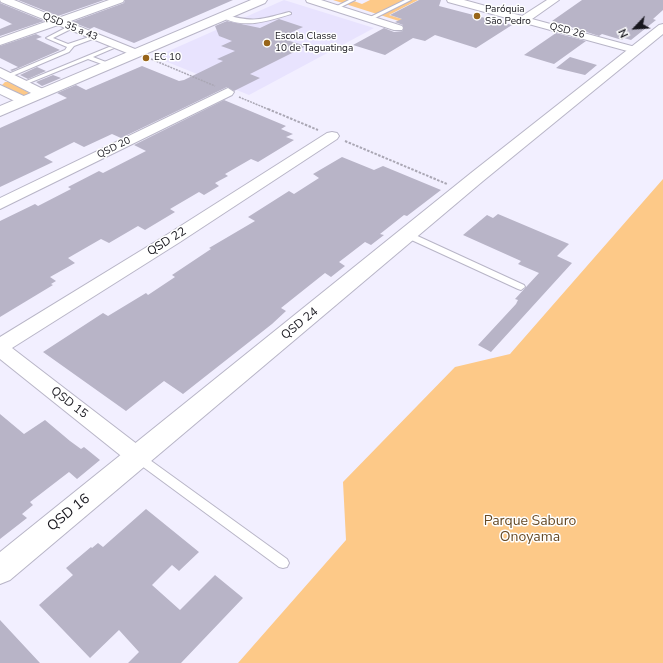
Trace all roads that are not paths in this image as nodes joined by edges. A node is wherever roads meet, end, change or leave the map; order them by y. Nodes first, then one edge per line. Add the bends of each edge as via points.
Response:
1 (5, 0) edge
2 (119, 0) edge
3 (261, 0) edge
4 (311, 0) edge
5 (353, 0) edge
6 (409, 0) edge
7 (452, 0) edge
8 (554, 0) edge
9 (335, 8) junction
10 (288, 13) dead end
11 (223, 16) junction
12 (369, 19) junction
13 (524, 19) junction
14 (59, 22) junction
15 (71, 27) junction
16 (398, 28) dead end
17 (663, 28) edge
18 (95, 37) junction
19 (3, 38) edge
20 (71, 46) junction
21 (111, 48) dead end
22 (635, 50) junction
23 (136, 53) junction
24 (88, 57) junction
25 (109, 65) junction
26 (5, 77) edge
27 (22, 84) junction
28 (0, 89) edge
29 (228, 92) road end
30 (41, 93) junction
31 (24, 101) junction
32 (0, 111) edge
33 (332, 136) road end
34 (0, 204) edge
35 (408, 235) junction
36 (521, 287) dead end
37 (0, 347) edge
38 (138, 457) junction
39 (283, 563) dead end
40 (0, 570) edge

1 - 14 street, QSD 35 a 43
2 - 14 street
3 - 11 street
4 - 9 street
5 - 9 lane
6 - 12 lane
7 - 13 street, QSD 26
8 - 13 street
9 - 12 street
10 - 11 lane via 251,23
11 - 23 street
12 - 16 street
13 - 22 street, QSD 26
14 - 15 street, QSD 35 a 43
14 - 19 street
15 - 18 street, QSD 35 a 43
15 - 20 lane via 49,38 65,46
17 - 22 street, QSD 24
18 - 20 lane
18 - 23 street, QSD 35 a 43
20 - 26 lane via 67,51
21 - 24 lane
22 - 35 street, QSD 24
23 - 25 street
24 - 25 lane
24 - 27 lane
25 - 30 street
26 - 27 street
27 - 30 street
28 - 31 street
29 - 34 street, QSD 20
30 - 31 street
31 - 32 street
33 - 37 street, QSD 22
35 - 36 lane
35 - 38 street, QSD 24
37 - 38 street, QSD 15
38 - 39 lane
38 - 40 street, QSD 16

